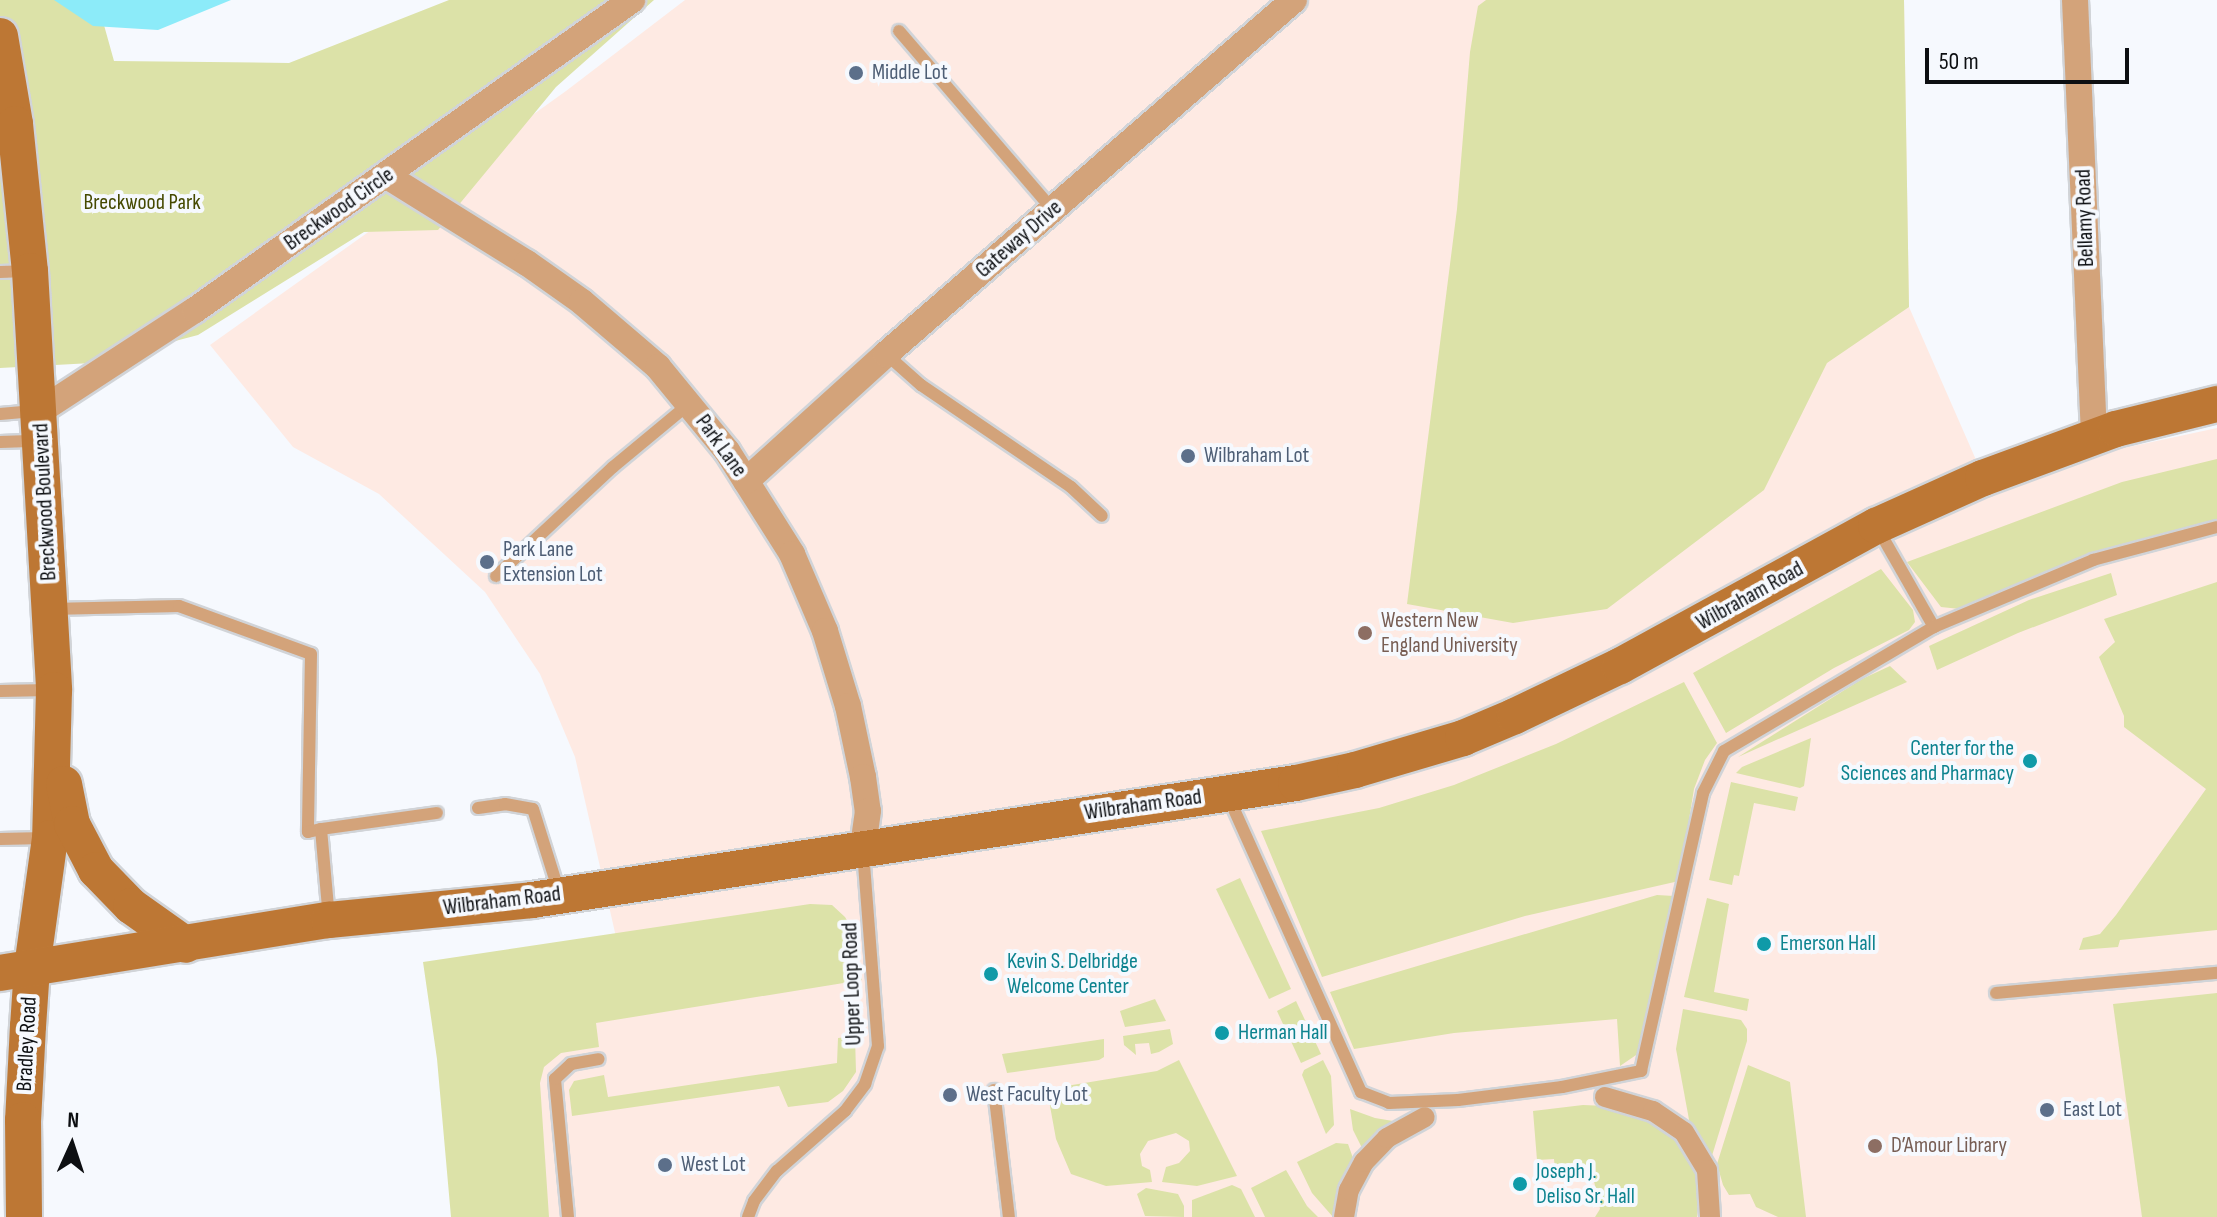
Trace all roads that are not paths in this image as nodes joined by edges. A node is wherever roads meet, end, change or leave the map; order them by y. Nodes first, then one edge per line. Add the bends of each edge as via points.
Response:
1 (632, 0) edge
2 (1294, 0) edge
3 (2075, 0) edge
4 (899, 31) dead end
5 (0, 36) edge
6 (387, 176) junction
7 (1053, 210) junction
8 (15, 272) edge
9 (886, 354) junction
10 (690, 403) junction
11 (2217, 404) edge
12 (0, 414) edge
13 (41, 426) junction
14 (2094, 436) junction
15 (0, 442) edge
16 (746, 481) junction
17 (1102, 516) dead end
18 (1876, 526) junction
19 (2217, 527) edge
20 (496, 576) dead end
21 (51, 609) junction
22 (1934, 627) junction
23 (54, 690) junction
24 (0, 691) edge
25 (55, 740) junction
26 (1227, 793) junction
27 (478, 808) dead end
28 (437, 813) dead end
29 (321, 829) junction
30 (50, 838) junction
31 (0, 839) edge
32 (863, 847) junction
33 (560, 895) junction
34 (329, 920) junction
35 (186, 945) junction
36 (16, 971) edge
37 (2217, 973) edge
38 (1996, 993) dead end
39 (599, 1059) dead end
40 (994, 1090) dead end
41 (1605, 1097) dead end
42 (11, 1112) edge
43 (1425, 1117) dead end
44 (24, 1217) edge
45 (568, 1217) edge
46 (748, 1217) edge
47 (1009, 1217) edge
48 (1344, 1217) edge
49 (1710, 1217) edge

1 - 6 street, Breckwood Circle
2 - 7 street, Gateway Drive
3 - 14 street, Bellamy Road
4 - 7 lane
5 - 8 main road, Breckwood Boulevard via 19,161
6 - 10 street, Park Lane via 582,302 658,367
6 - 13 street, Breckwood Circle
7 - 9 street, Gateway Drive
8 - 13 main road, Breckwood Boulevard
9 - 16 street, Gateway Drive
9 - 17 lane via 921,385 1071,487
10 - 16 street, Park Lane
10 - 20 lane
11 - 14 main road, Wilbraham Road
12 - 13 lane
13 - 15 lane
13 - 21 main road, Breckwood Boulevard
14 - 18 main road, Wilbraham Road
16 - 32 street, Park Lane via 798,567 838,667 868,811
18 - 22 lane
18 - 26 main road, Wilbraham Road via 1620,666 1492,727 1355,770
19 - 22 lane via 2093,560
21 - 23 main road, Breckwood Boulevard
21 - 29 lane via 179,606 311,654 308,832
22 - 26 lane via 1724,751 1703,793 1641,1071 1458,1100 1389,1103 1361,1092
23 - 24 lane
23 - 25 main road, Breckwood Boulevard
25 - 30 main road, Breckwood Boulevard
25 - 35 main road via 72,824 96,870 131,906
26 - 32 main road, Wilbraham Road
27 - 33 lane via 505,804 533,809
28 - 29 lane
29 - 34 lane
30 - 31 lane
30 - 36 main road, Breckwood Boulevard
32 - 33 main road, Wilbraham Road
32 - 46 lane, Upper Loop Road via 878,1046 865,1084 845,1111 777,1171
33 - 34 main road, Wilbraham Road
34 - 35 main road, Wilbraham Road
35 - 36 main road, Wilbraham Road
36 - 42 main road, Bradley Road
37 - 38 lane
39 - 45 lane via 571,1064 555,1079
40 - 47 lane
41 - 49 street via 1653,1111 1684,1132 1707,1170
42 - 44 main road, Bradley Road
43 - 48 street via 1387,1138 1364,1162 1349,1190

